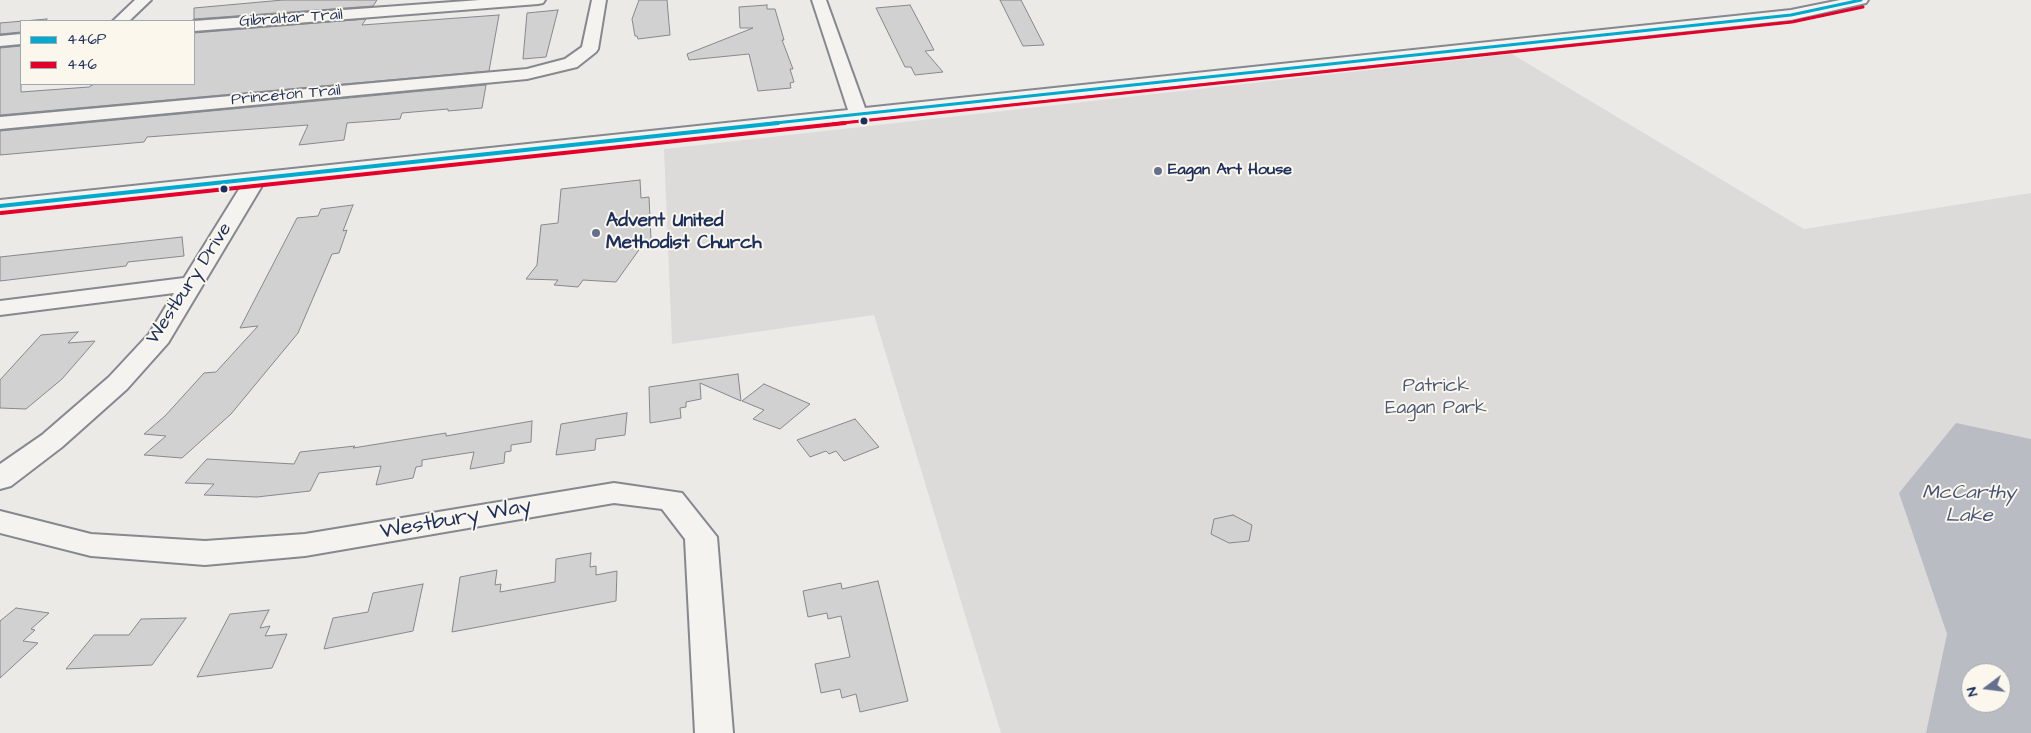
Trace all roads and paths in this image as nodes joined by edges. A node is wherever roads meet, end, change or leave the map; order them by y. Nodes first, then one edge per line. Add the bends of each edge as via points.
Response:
1 (144, 0) edge
2 (538, 0) edge
3 (600, 0) edge
4 (819, 0) edge
5 (1861, 0) edge
6 (406, 5) edge
7 (121, 20) edge
8 (195, 26) edge
9 (20, 39) edge
10 (0, 41) edge
11 (858, 114) junction
12 (0, 123) edge
13 (256, 179) junction
14 (0, 206) edge
15 (193, 284) junction
16 (0, 308) edge
17 (0, 479) edge
18 (0, 522) edge
19 (714, 733) edge

1 - 7 street
2 - 6 street, Gibraltar Trail
3 - 12 street, Princeton Trail via 590,49 571,63 527,74
4 - 11 street
5 - 11 street via 1791,15
6 - 8 street, Gibraltar Trail
9 - 10 street
11 - 13 street
13 - 14 street
13 - 15 street, Westbury Drive
15 - 16 street
15 - 17 street, Westbury Drive via 159,338 118,383 52,441
18 - 19 street, Westbury Way via 91,545 205,553 305,545 614,493 671,500 701,537

